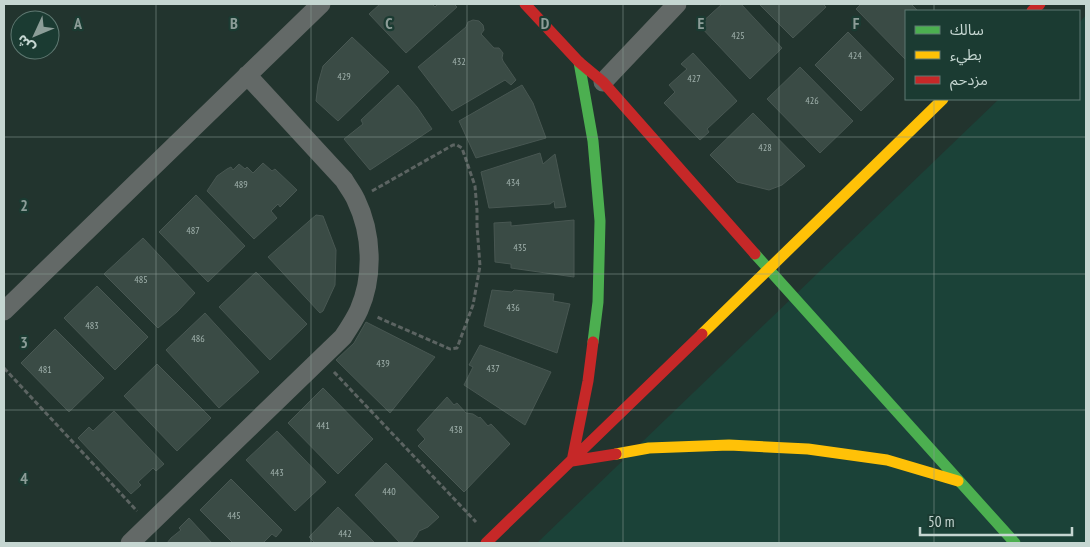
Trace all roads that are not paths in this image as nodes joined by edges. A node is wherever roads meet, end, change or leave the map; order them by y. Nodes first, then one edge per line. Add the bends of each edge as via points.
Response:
1 (321, 4) edge
2 (525, 4) edge
3 (676, 4) edge
4 (579, 62) junction
5 (247, 75) junction
6 (603, 82) junction
7 (942, 100) edge
8 (769, 270) junction
9 (4, 311) edge
10 (572, 461) junction
11 (958, 481) junction
12 (489, 541) edge
13 (130, 543) edge
14 (1015, 543) edge

1 - 5 street
2 - 4 street
3 - 6 street
4 - 6 street
4 - 10 street via 593,141 600,221 598,302 588,381
5 - 9 street
5 - 13 street via 344,180 356,200 366,227 370,254 368,282 359,309 343,337
6 - 8 street
7 - 8 street
8 - 10 street
8 - 11 street
10 - 11 street via 649,448 729,444 768,446 887,460
10 - 12 street
11 - 14 street

